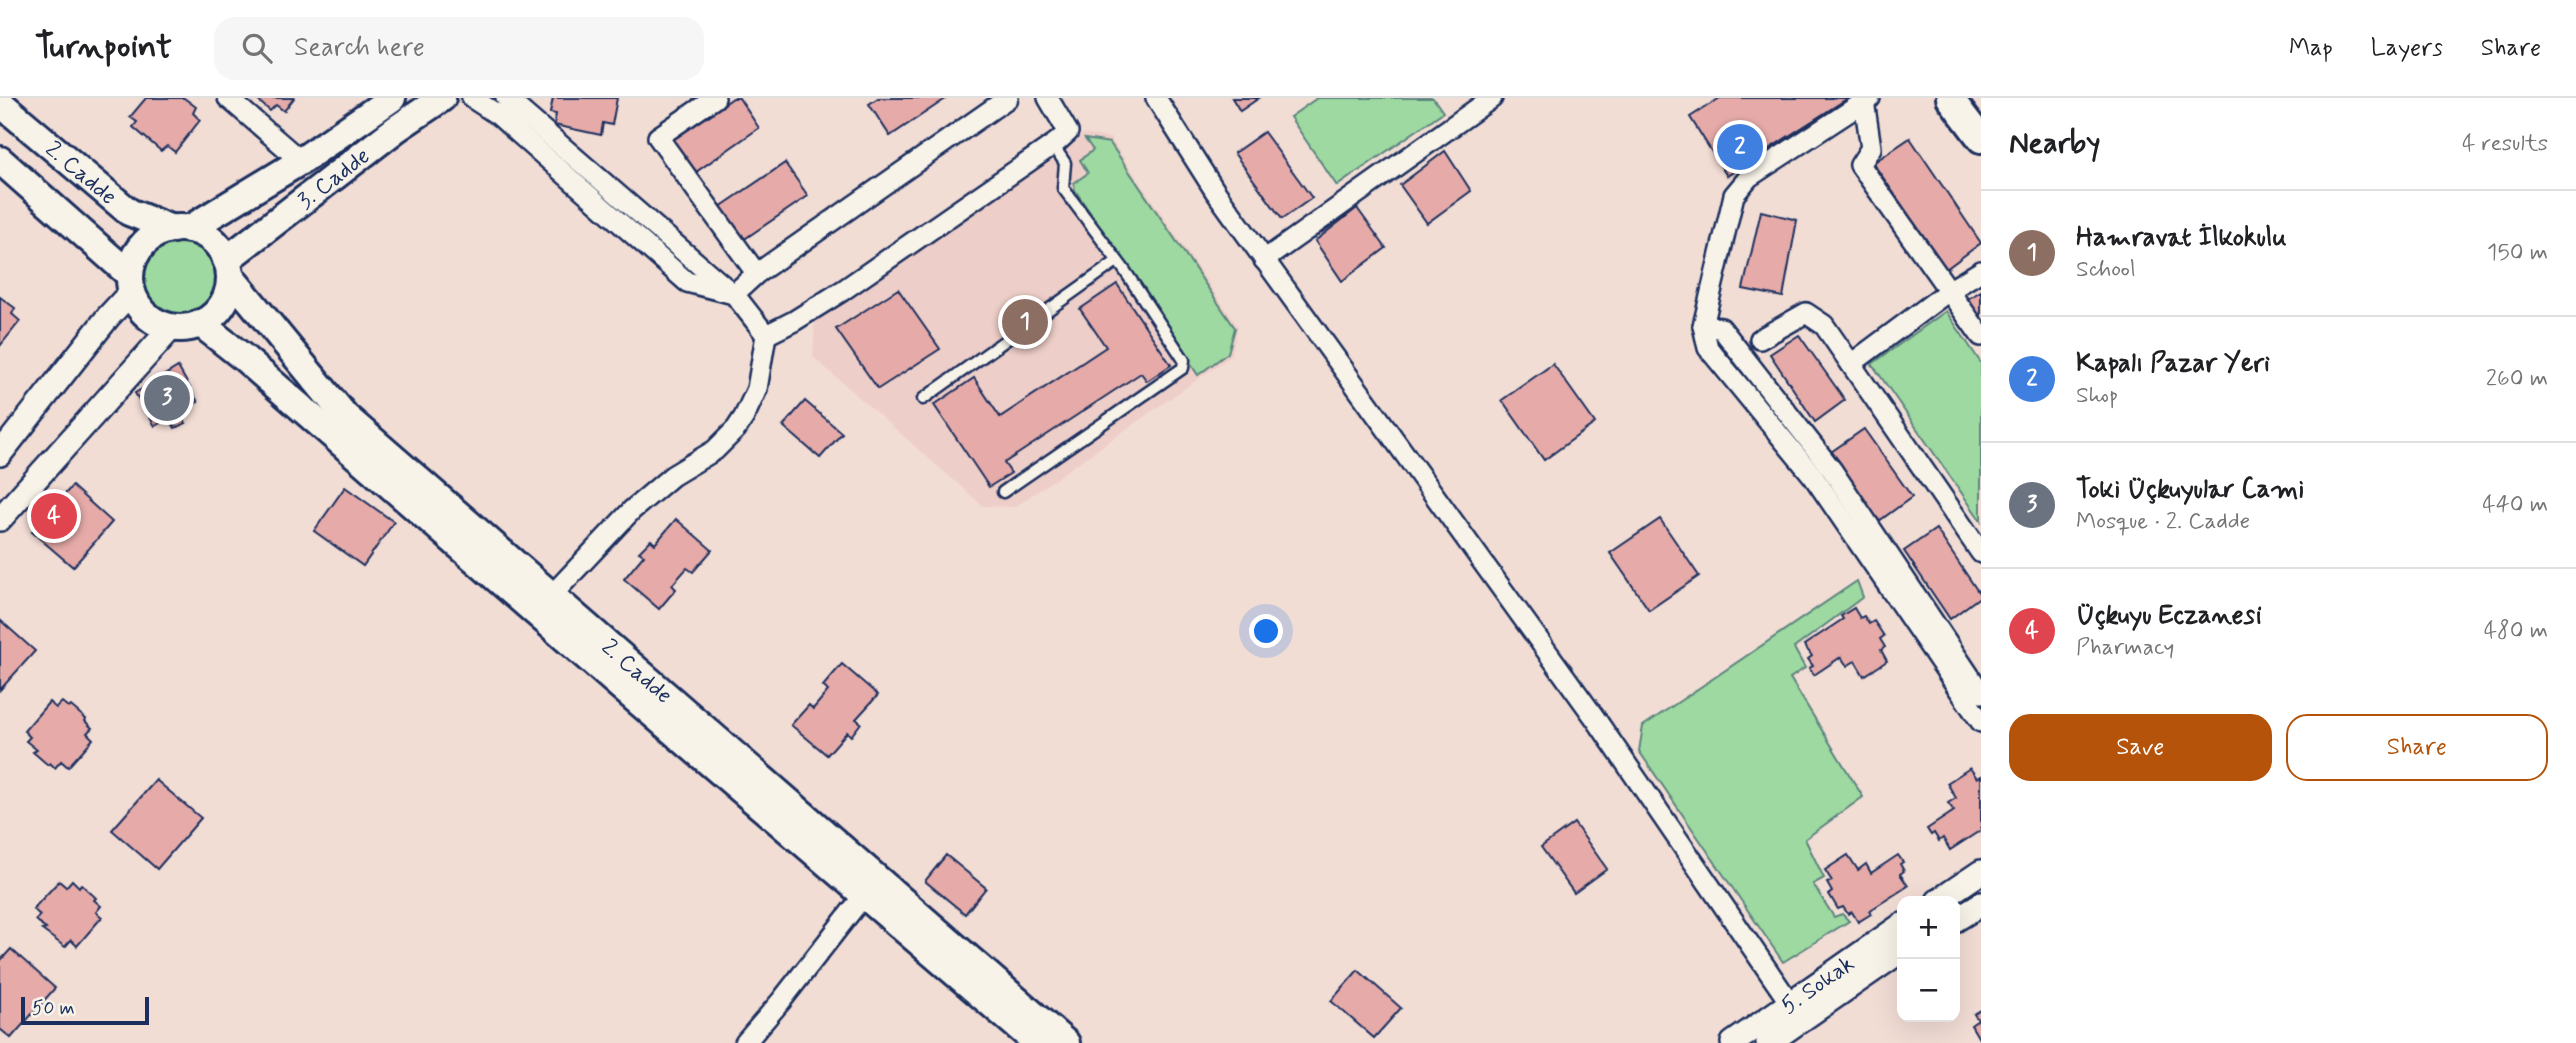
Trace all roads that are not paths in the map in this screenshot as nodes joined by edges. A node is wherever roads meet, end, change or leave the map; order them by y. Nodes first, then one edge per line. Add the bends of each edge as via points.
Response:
1 (228, 98) edge
2 (393, 98) edge
3 (442, 98) edge
4 (472, 98) edge
5 (506, 98) edge
6 (715, 98) edge
7 (1156, 98) edge
8 (1492, 98) edge
9 (1950, 98) edge
10 (1002, 100) edge
11 (1055, 100) edge
12 (1867, 100) edge
13 (0, 103) edge
14 (1981, 139) edge
15 (1053, 145) junction
16 (0, 160) edge
17 (301, 161) junction
18 (181, 229) junction
19 (1264, 260) junction
20 (1117, 261) junction
21 (751, 267) dead end
22 (228, 268) junction
23 (1981, 271) edge
24 (130, 284) junction
25 (1950, 290) junction
26 (734, 294) junction
27 (200, 323) junction
28 (1703, 326) junction
29 (172, 327) junction
30 (766, 335) junction
31 (1981, 336) edge
32 (1760, 339) dead end
33 (1851, 364) junction
34 (923, 399) dead end
35 (0, 454) edge
36 (1003, 492) dead end
37 (0, 519) edge
38 (1981, 552) edge
39 (551, 596) junction
40 (1981, 693) edge
41 (1981, 722) edge
42 (1981, 872) edge
43 (864, 895) junction
44 (1945, 896) edge
45 (1981, 904) edge
46 (1960, 917) edge
47 (1897, 928) edge
48 (1897, 953) edge
49 (1790, 1003) junction
50 (745, 1043) edge
51 (1037, 1043) edge
52 (1066, 1043) edge
53 (1733, 1043) edge
54 (1768, 1043) edge

1 - 17 street
2 - 17 main road, 3. Cadde
3 - 22 main road, 3. Cadde via 396,129
4 - 26 street via 498,115 687,282
5 - 26 street
6 - 21 street via 658,137
7 - 19 street
8 - 19 street
9 - 14 main road
10 - 26 street
11 - 15 street via 1068,132
12 - 25 street via 1871,148 1860,165
12 - 28 street via 1749,177 1734,195
13 - 18 main road, 2. Cadde via 129,212
15 - 20 lane via 1065,163 1063,188
15 - 30 street via 842,291
16 - 24 main road, 2. Cadde
17 - 18 main road, 3. Cadde
18 - 22 main road via 205,235 218,246
18 - 24 main road via 156,234 143,244 134,259
19 - 49 street via 1595,718
20 - 34 lane
20 - 36 lane via 1184,360 1183,368
22 - 27 main road via 228,290 222,304
22 - 39 main road, 2. Cadde via 345,416
23 - 25 street
24 - 29 main road via 146,316
24 - 35 street
25 - 31 street
25 - 33 street
26 - 30 street
27 - 29 main road
27 - 43 main road, 2. Cadde
28 - 40 street via 1721,328 1832,470
28 - 41 street via 1708,348 1812,476
29 - 37 street
30 - 39 street via 757,389 736,429 715,450 672,476 632,510
32 - 33 street via 1806,313 1824,325
33 - 38 street
39 - 52 main road, 2. Cadde
42 - 44 street
43 - 50 street
43 - 51 main road, 2. Cadde
45 - 46 street
47 - 49 street, 5. Sokak
48 - 54 street, 5. Sokak
49 - 53 street, 5. Sokak

